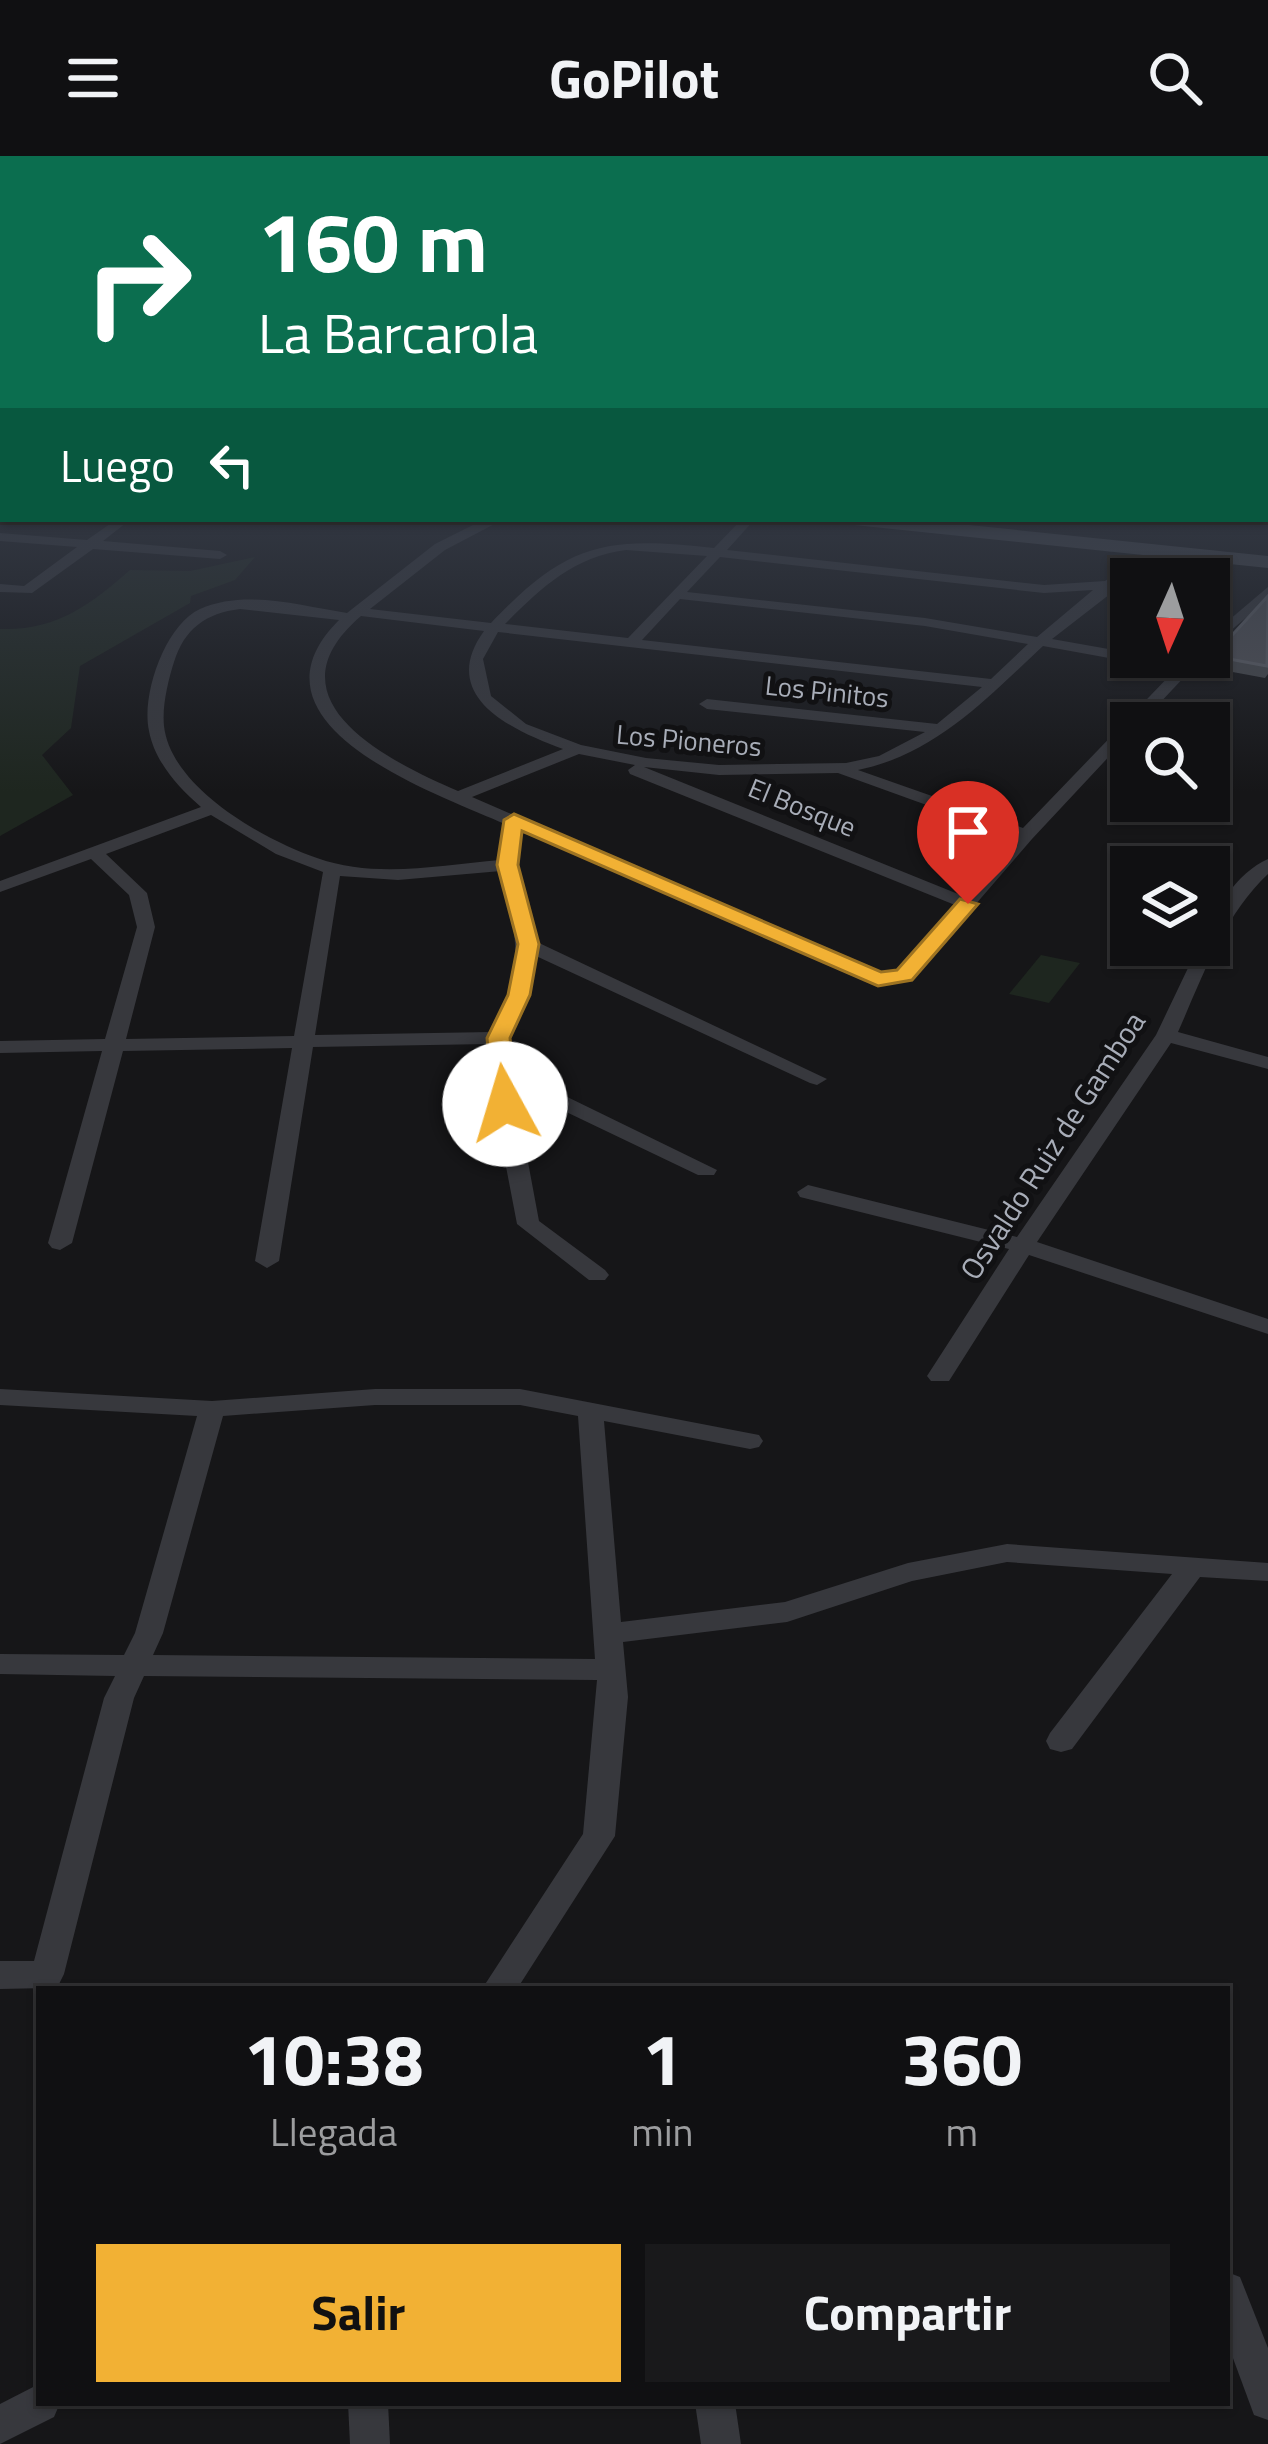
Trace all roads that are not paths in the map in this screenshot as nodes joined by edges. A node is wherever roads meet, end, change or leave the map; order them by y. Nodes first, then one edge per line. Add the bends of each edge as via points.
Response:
1 (43, 579) edge
2 (400, 579) edge
3 (545, 579) edge
4 (694, 579) edge
5 (952, 579) edge
6 (1117, 579) edge
7 (1108, 585) junction
8 (0, 588) edge
9 (1045, 589) junction
10 (1268, 592) edge
11 (679, 595) junction
12 (1078, 610) junction
13 (356, 615) junction
14 (1230, 626) edge
15 (495, 628) junction
16 (1042, 640) junction
17 (632, 643) junction
18 (1110, 653) edge
19 (1176, 678) edge
20 (993, 684) junction
21 (1153, 702) edge
22 (707, 704) dead end
23 (941, 729) junction
24 (1110, 747) edge
25 (575, 750) junction
26 (617, 762) junction
27 (843, 770) junction
28 (460, 796) junction
29 (213, 808) junction
30 (514, 820) junction
31 (1026, 835) junction
32 (92, 851) junction
33 (508, 865) junction
34 (1268, 865) edge
35 (332, 869) junction
36 (0, 887) edge
37 (1240, 890) junction
38 (1268, 897) edge
39 (968, 904) junction
40 (1230, 907) edge
41 (528, 944) junction
42 (1199, 966) edge
43 (1166, 1036) junction
44 (499, 1038) junction
45 (302, 1042) junction
46 (115, 1045) junction
47 (0, 1047) edge
48 (1268, 1063) edge
49 (501, 1073) junction
50 (817, 1079) dead end
51 (706, 1170) dead end
52 (808, 1192) dead end
53 (60, 1243) dead end
54 (1023, 1245) junction
55 (267, 1262) dead end
56 (597, 1275) dead end
57 (1268, 1328) edge
58 (940, 1376) dead end
59 (0, 1397) edge
60 (212, 1409) junction
61 (590, 1412) junction
62 (750, 1441) dead end
63 (1195, 1564) junction
64 (1268, 1572) edge
65 (609, 1634) junction
66 (0, 1664) edge
67 (134, 1665) junction
68 (610, 1670) junction
69 (1061, 1741) dead end
70 (0, 1975) edge
71 (501, 1986) edge
72 (1230, 2298) edge
73 (1268, 2401) edge
74 (36, 2405) edge
75 (368, 2406) edge
76 (715, 2406) edge
77 (0, 2426) edge
78 (370, 2444) edge
79 (721, 2444) edge

1 - 8 street via 27,590
2 - 13 street
3 - 15 street, Los Pioneros
4 - 11 street
5 - 9 street, Los Pioneros
6 - 7 street, Los Pioneros
7 - 9 street, Los Pioneros
7 - 12 street, Los Pioneros
9 - 12 street, Los Pioneros
10 - 14 street
11 - 16 street
11 - 17 street
12 - 16 street, Los Pioneros
13 - 15 street
13 - 28 street via 320,659 317,686 328,712 385,763
13 - 29 street via 228,607 203,613 176,640 164,670 158,734 182,778
15 - 17 street
15 - 25 street, Los Pioneros via 475,662 482,691 511,719
16 - 18 street
16 - 20 street, Los Pioneros
17 - 20 street
19 - 21 street
20 - 23 street, Los Pioneros
22 - 23 street, Los Pinitos
23 - 27 street, Los Pioneros via 885,760
24 - 31 street
25 - 26 street, Los Pioneros
25 - 28 street
26 - 27 street, Los Pioneros
26 - 39 street, El Bosque
27 - 31 street
28 - 30 street
29 - 32 street
29 - 35 street
30 - 33 street
30 - 39 street via 888,981 904,975
31 - 39 street
32 - 36 street
32 - 46 street via 138,893 146,927
33 - 35 street
33 - 41 street
34 - 37 street, Osvaldo Ruiz de Gamboa
35 - 45 street
37 - 38 street
37 - 40 street, Osvaldo Ruiz de Gamboa
41 - 44 street via 519,995
41 - 50 street
42 - 43 street, Osvaldo Ruiz de Gamboa
43 - 48 street
43 - 54 street, Osvaldo Ruiz de Gamboa
44 - 45 street
44 - 49 street
45 - 46 street
45 - 55 street
46 - 47 street
46 - 53 street
49 - 51 street
49 - 56 street via 528,1224
52 - 54 street
54 - 57 street
54 - 58 street, Osvaldo Ruiz de Gamboa
59 - 60 street
60 - 61 street via 500,1397
60 - 67 street
61 - 62 street
61 - 65 street
63 - 64 street
63 - 65 street via 1007,1553 908,1572 787,1612
63 - 69 street
65 - 68 street
66 - 67 street
67 - 68 street
67 - 70 street via 46,1974
68 - 71 street via 599,1837
72 - 73 street
74 - 77 street
75 - 78 street
76 - 79 street

